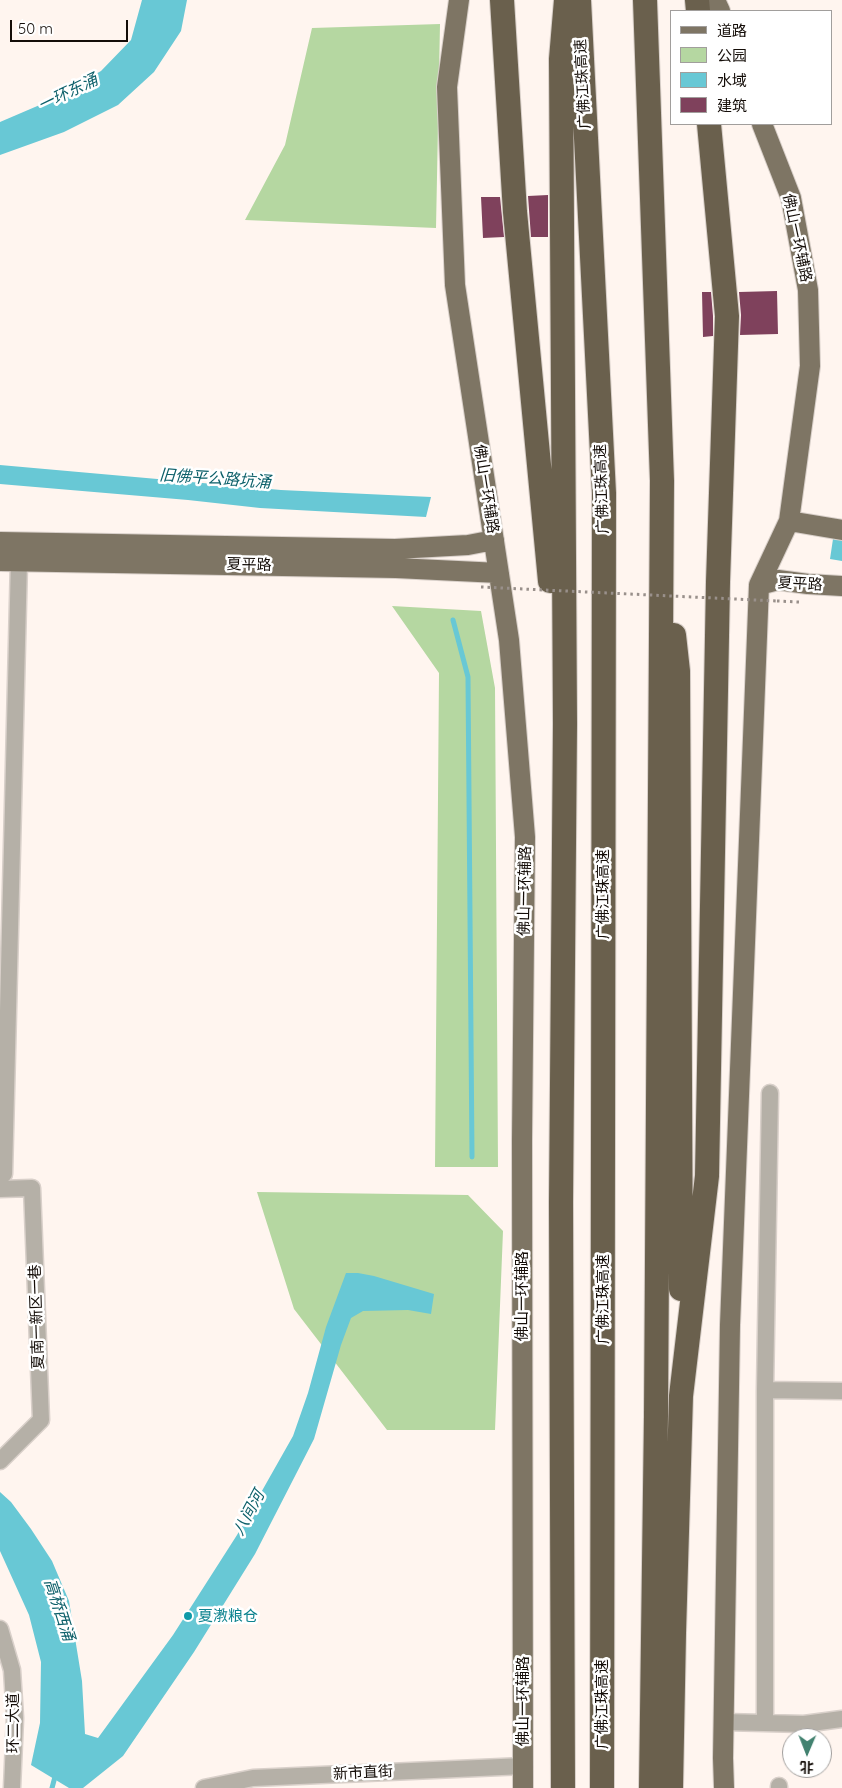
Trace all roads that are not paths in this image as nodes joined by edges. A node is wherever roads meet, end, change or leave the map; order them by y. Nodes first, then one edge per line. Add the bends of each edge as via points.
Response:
1 (459, 0) edge
2 (502, 0) edge
3 (566, 0) edge
4 (579, 0) edge
5 (644, 0) edge
6 (709, 125) edge
7 (762, 125) edge
8 (789, 521) junction
9 (842, 530) edge
10 (494, 540) junction
11 (0, 542) edge
12 (662, 545) junction
13 (9, 561) edge
14 (499, 573) junction
15 (759, 585) junction
16 (842, 586) edge
17 (565, 724) junction
18 (770, 1093) dead end
19 (2, 1181) edge
20 (765, 1390) junction
21 (842, 1391) edge
22 (682, 1396) junction
23 (0, 1461) edge
24 (0, 1629) edge
25 (842, 1719) edge
26 (724, 1722) junction
27 (765, 1722) junction
28 (524, 1766) junction
29 (14, 1786) edge
30 (204, 1788) edge
31 (523, 1788) edge
32 (563, 1788) edge
33 (602, 1788) edge
34 (651, 1788) edge
35 (671, 1788) edge
36 (724, 1788) edge

1 - 10 main road, 佛山一环辅路 via 447,87 455,285
2 - 17 highway via 522,298
3 - 17 highway via 561,59
4 - 33 highway, 广佛江珠高速 via 604,493
5 - 12 highway
6 - 22 highway via 727,316 717,592 707,1176
7 - 8 main road, 佛山一环辅路 via 791,198 808,290 810,366
8 - 9 main road
8 - 15 main road, 佛山一环辅路
10 - 11 main road, 夏平路 via 468,546 395,549
10 - 14 main road, 佛山一环辅路
12 - 22 highway via 678,671
12 - 34 highway
13 - 14 main road, 夏平路
13 - 19 street
14 - 28 main road, 佛山一环辅路 via 509,640 525,837 522,1130
15 - 16 main road, 夏平路 via 778,580
15 - 26 main road, 佛山一环辅路 via 730,1324
17 - 32 highway via 561,1192
18 - 20 street
19 - 23 street, 夏南一新区一巷 via 32,1188 41,1420
20 - 21 street
20 - 27 street
22 - 35 highway
24 - 29 street, 环二大道 via 12,1670
25 - 27 street via 804,1724
26 - 27 street
26 - 36 main road, 佛山一环辅路
28 - 30 street, 新市直街 via 253,1778
28 - 31 main road, 佛山一环辅路

